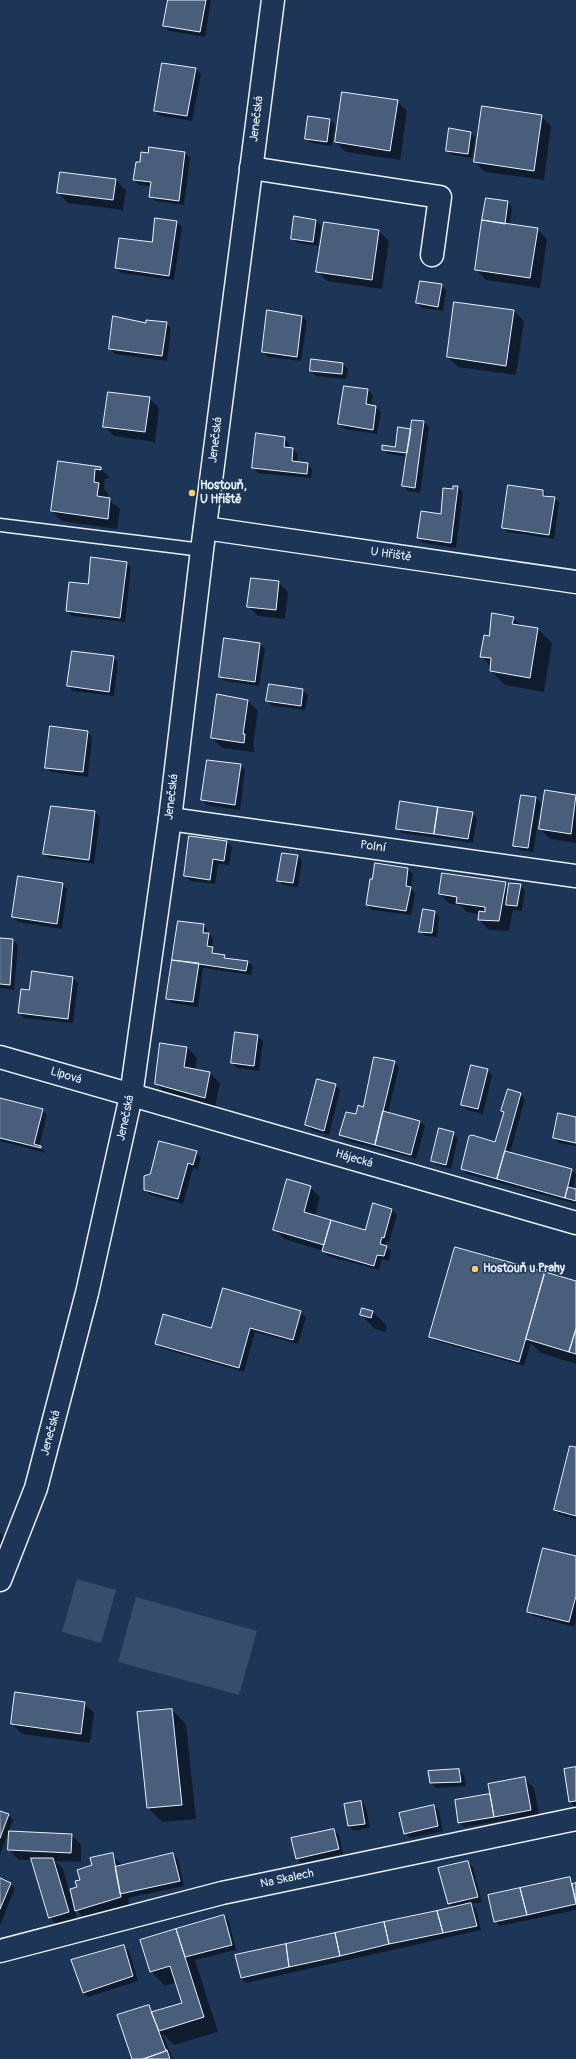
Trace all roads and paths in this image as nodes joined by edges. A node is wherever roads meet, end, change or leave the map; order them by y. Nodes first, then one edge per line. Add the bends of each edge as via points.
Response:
1 (273, 0) edge
2 (251, 168) junction
3 (432, 255) dead end
4 (0, 525) edge
5 (205, 528) junction
6 (202, 550) junction
7 (576, 582) edge
8 (170, 819) junction
9 (576, 876) edge
10 (0, 1057) edge
11 (131, 1096) junction
12 (576, 1223) edge
13 (0, 1580) edge
14 (576, 1819) edge
15 (0, 1951) edge

1 - 2 street, Jenečská
2 - 3 street via 440,197
2 - 5 street, Jenečská
4 - 6 lane
5 - 6 street, Jenečská
5 - 7 street, U Hřiště
6 - 8 street, Jenečská
8 - 9 street, Polní
8 - 11 street, Jenečská
10 - 11 street, Lipová
11 - 12 street, Hájecká
11 - 13 street, Jenečská via 87,1293 36,1488
14 - 15 street, Na Skalech via 222,1893

